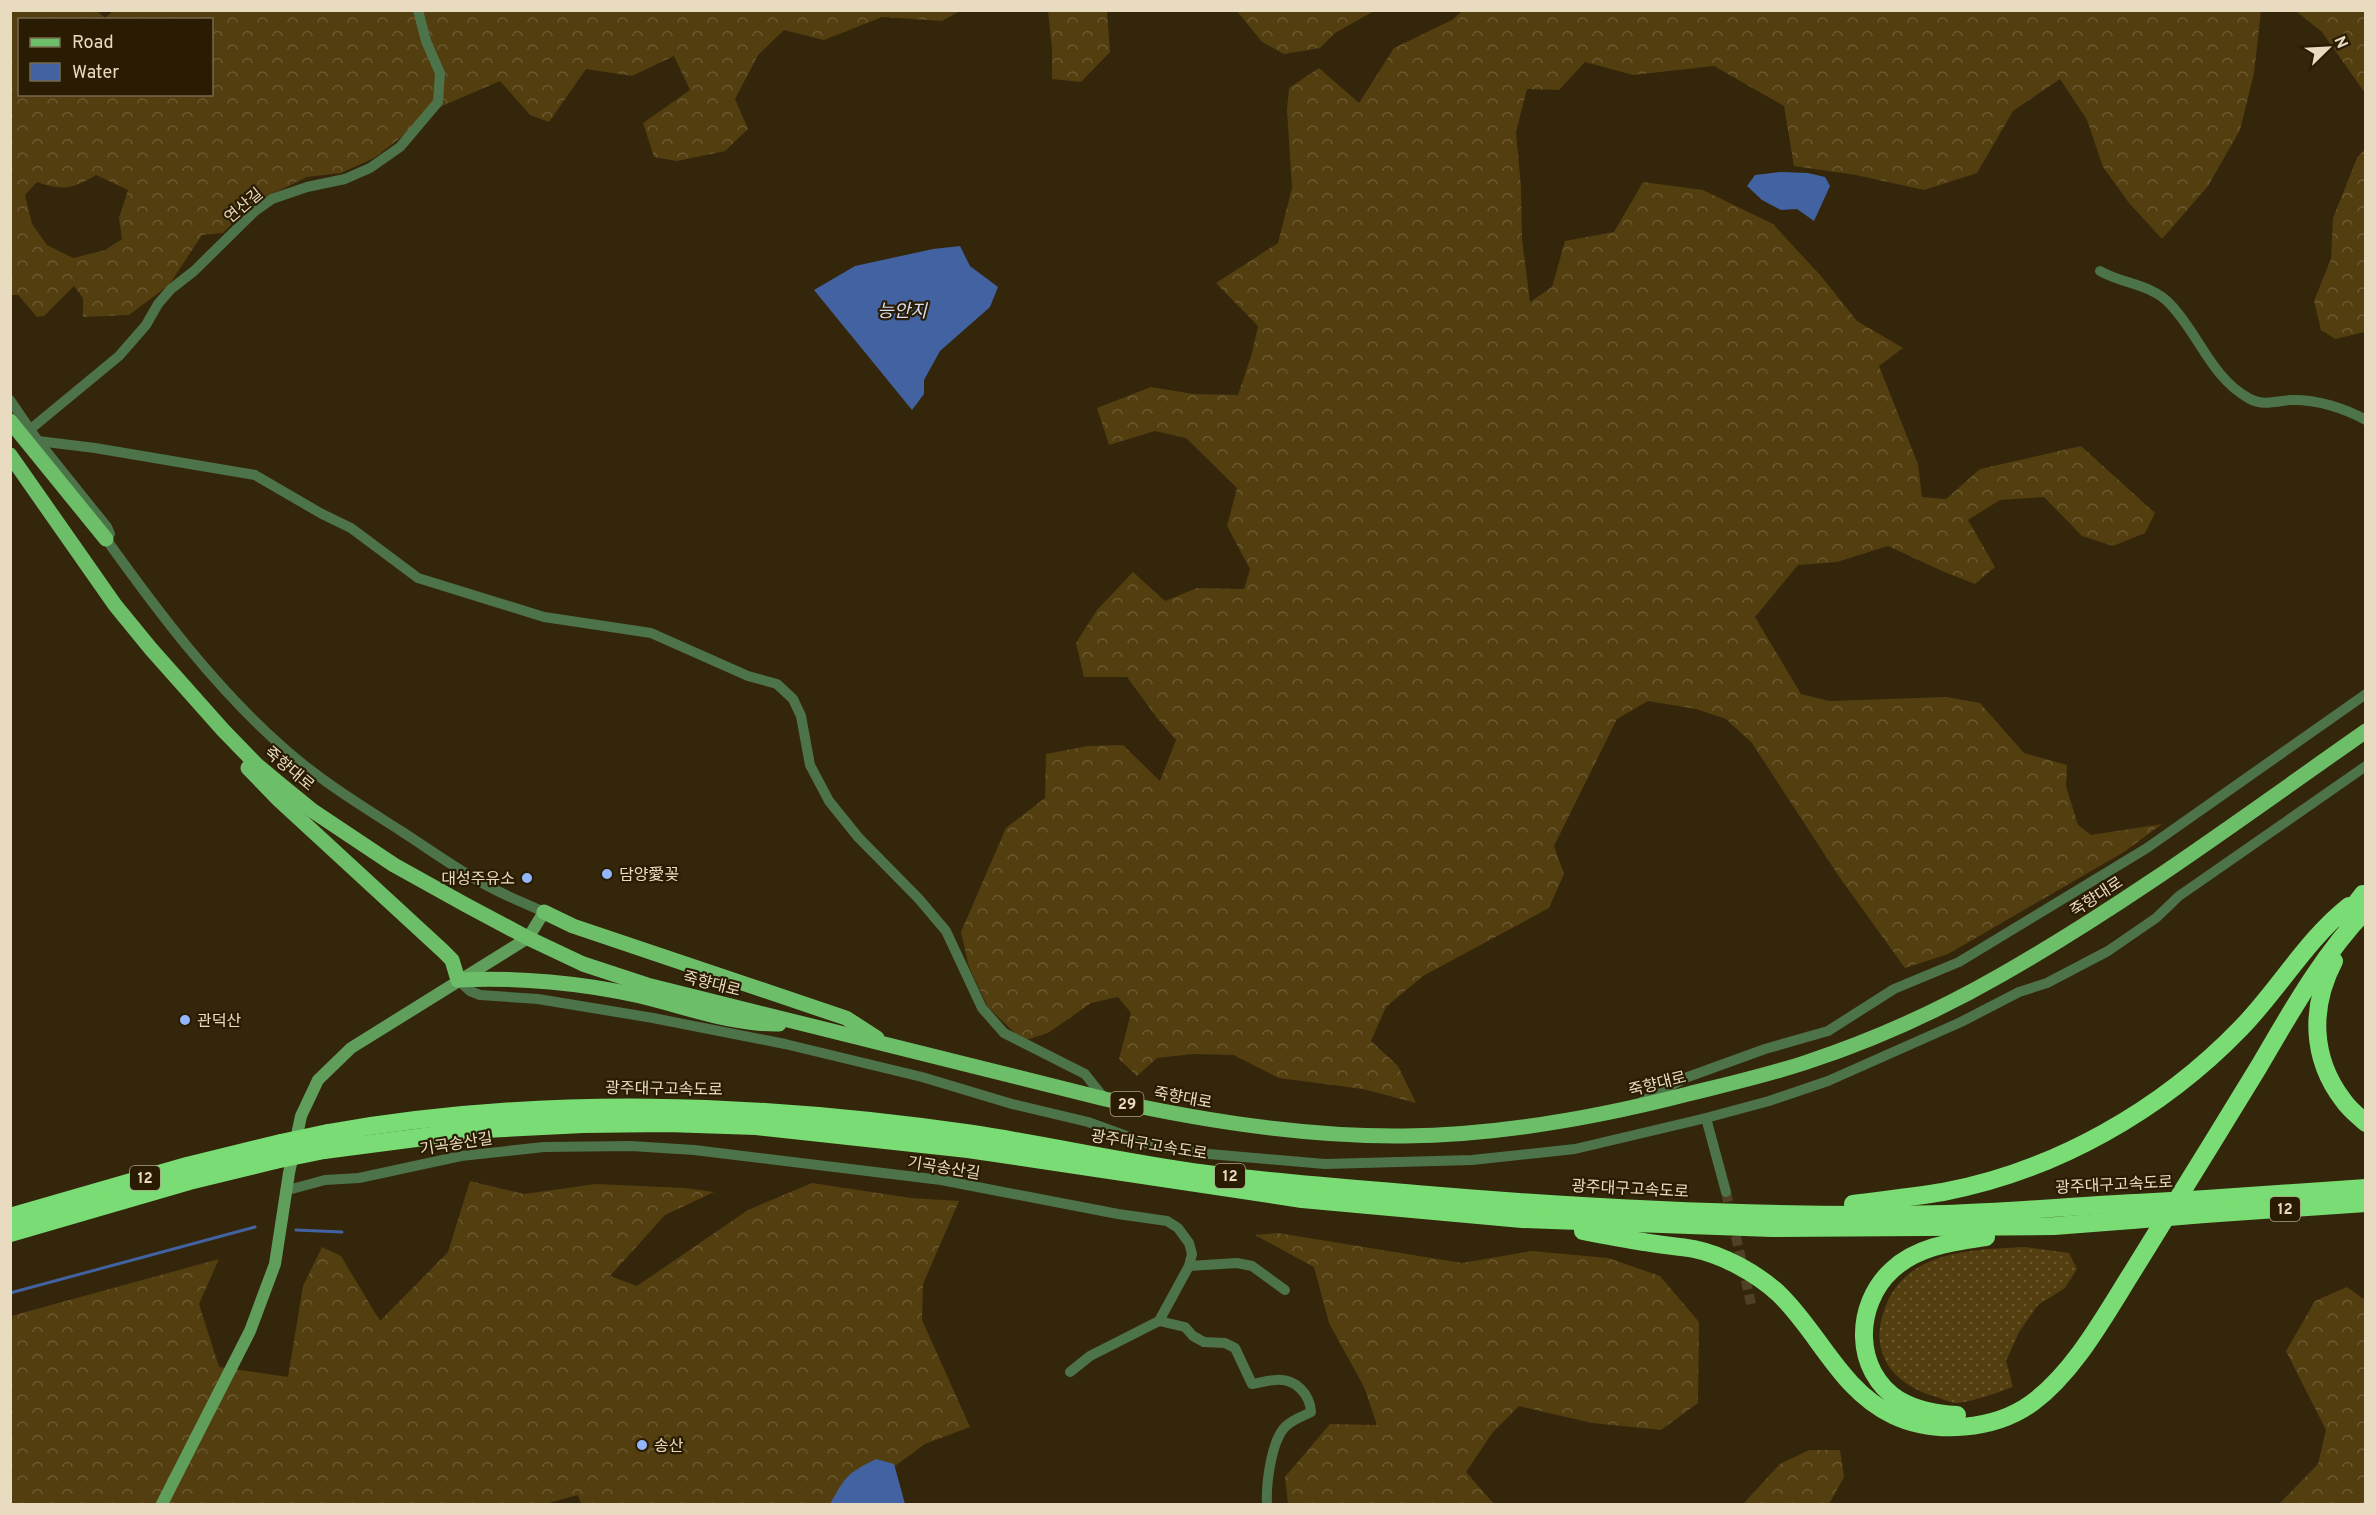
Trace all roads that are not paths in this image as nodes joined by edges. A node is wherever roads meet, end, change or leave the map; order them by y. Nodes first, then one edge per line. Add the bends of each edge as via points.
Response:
1 (418, 10) edge
2 (2100, 271) dead end
3 (10, 400) edge
4 (2366, 420) edge
5 (10, 421) edge
6 (26, 432) junction
7 (38, 441) junction
8 (10, 455) edge
9 (106, 539) junction
10 (2366, 694) edge
11 (223, 730) junction
12 (2366, 731) edge
13 (2366, 766) edge
14 (2365, 902) edge
15 (544, 912) junction
16 (528, 938) junction
17 (458, 980) junction
18 (800, 1023) junction
19 (887, 1045) junction
20 (1105, 1099) junction
21 (1627, 1110) junction
22 (1706, 1119) junction
23 (2366, 1123) edge
24 (326, 1142) junction
25 (2366, 1188) edge
26 (288, 1190) junction
27 (1726, 1192) tunnel mouth
28 (2366, 1203) edge
29 (2205, 1206) junction
30 (1774, 1214) junction
31 (10, 1217) edge
32 (1522, 1220) junction
33 (2054, 1226) junction
34 (10, 1233) edge
35 (1189, 1266) junction
36 (1285, 1290) dead end
37 (1159, 1321) junction
38 (1070, 1372) dead end
39 (162, 1504) edge
40 (1267, 1504) edge

1 - 6 street, 연산길 via 440,72 438,102 400,147 370,168 272,199 254,212 171,289 119,356
2 - 4 street via 2150,290 2170,303 2216,370 2249,398 2265,403 2292,400 2337,407
3 - 6 street
5 - 6 main road
6 - 7 street
6 - 9 main road
7 - 9 street via 107,527 110,534
7 - 20 street via 255,475 351,528 418,578 544,617 651,633 748,676 777,684 793,699 801,716 810,765 829,801 946,931 982,1008 1004,1034 1085,1074
8 - 11 main road, 죽향대로 / 29 via 115,605
9 - 15 street via 170,626 236,702 286,751 349,798 445,860
10 - 21 street via 2146,848 1959,962 1894,989 1828,1031 1685,1078
11 - 16 main road, 죽향대로 / 29 via 257,765 313,811 394,865
11 - 17 main road via 247,767 279,800 452,960
12 - 21 main road, 죽향대로 / 29 via 2142,887 1999,977 1878,1035 1808,1062
13 - 22 street via 2179,896 2156,918 2108,951 2047,983 2019,992 1828,1081
14 - 23 highway via 2326,976 2317,1008 2317,1042 2326,1073 2343,1101
14 - 30 highway via 2341,912 2210,1059 2124,1122 2044,1162 1944,1192
14 - 32 highway via 2315,974 2102,1320 2056,1382 2031,1404 2003,1419 1980,1426 1955,1426 1923,1424 1894,1416 1867,1399 1848,1380 1777,1293 1723,1259 1695,1249
14 - 33 highway via 2307,969 2095,1313 2049,1377 2003,1408 1973,1416 1923,1410 1899,1400 1882,1384 1867,1359 1865,1310 1892,1269 1933,1246
15 - 16 street
15 - 19 main road via 573,926 846,1018
16 - 17 street
16 - 18 main road, 죽향대로 / 29 via 583,964 647,985
17 - 18 main road via 494,978 597,988 759,1024
17 - 22 street via 480,995 538,999 785,1044 1088,1122 1154,1146 1209,1154 1325,1164 1472,1160 1575,1149
17 - 26 street via 351,1048 318,1080 301,1116
18 - 19 main road, 죽향대로 / 29
19 - 20 main road, 죽향대로 / 29
20 - 21 main road, 죽향대로 / 29 via 1270,1129 1402,1136 1471,1134
22 - 27 street
24 - 30 highway, 광주대구고속도로 / 12 via 387,1123 582,1107 759,1111 972,1134 1204,1174 1525,1203
24 - 31 highway, 광주대구고속도로 / 12, bridge via 281,1143
24 - 32 highway, 광주대구고속도로 / 12 via 384,1141 485,1129 631,1123 756,1126 968,1149 1302,1199
24 - 34 highway, 광주대구고속도로 / 12, bridge via 275,1160
25 - 29 highway, 광주대구고속도로 / 12
26 - 35 street, 기곡송산길 via 413,1165 544,1147 694,1150 941,1180 1167,1221 1189,1243
26 - 39 street via 274,1264 250,1331
28 - 29 highway, 광주대구고속도로 / 12
29 - 30 highway, 광주대구고속도로 / 12, bridge via 2136,1203 1947,1214
29 - 33 highway, 광주대구고속도로 / 12, bridge via 2132,1221
32 - 33 highway, 광주대구고속도로 / 12 via 1772,1228
35 - 36 street via 1252,1266
35 - 37 street
37 - 38 street via 1090,1356
37 - 40 street via 1185,1327 1204,1342 1225,1343 1235,1348 1252,1384 1289,1381 1310,1402 1311,1412 1287,1424 1281,1432 1267,1488

